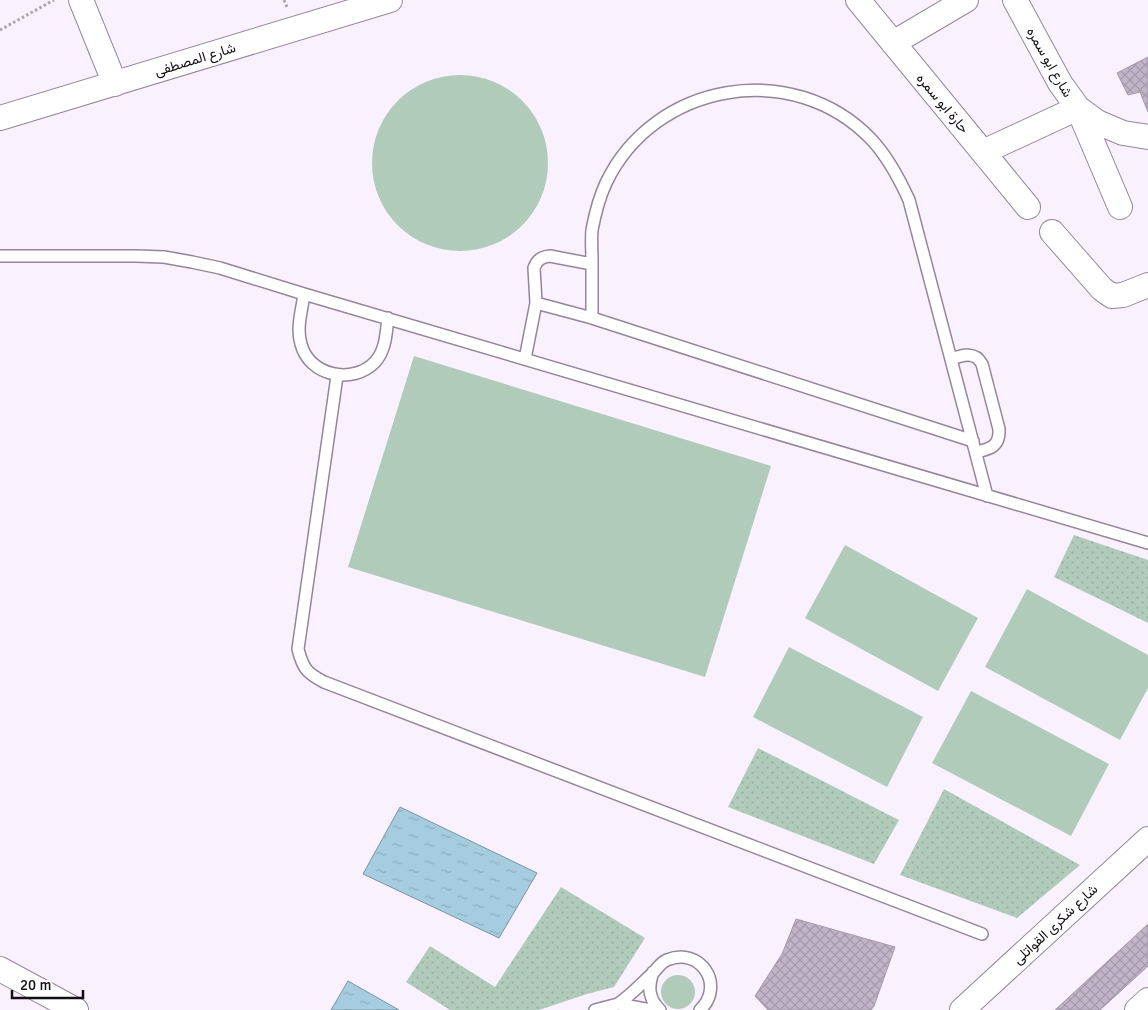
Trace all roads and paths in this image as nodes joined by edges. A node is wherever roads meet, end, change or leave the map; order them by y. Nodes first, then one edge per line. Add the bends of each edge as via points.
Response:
1 (54, 0) edge
2 (81, 0) edge
3 (390, 0) edge
4 (858, 0) edge
5 (966, 0) edge
6 (1014, 0) edge
7 (0, 30) edge
8 (893, 43) junction
9 (115, 84) junction
10 (1078, 108) junction
11 (0, 118) edge
12 (1148, 137) edge
13 (983, 152) junction
14 (1028, 207) dead end
15 (1120, 207) dead end
16 (1052, 232) dead end
17 (0, 256) edge
18 (592, 264) junction
19 (1148, 285) edge
20 (304, 294) junction
21 (536, 303) junction
22 (388, 318) junction
23 (592, 318) junction
24 (525, 359) junction
25 (951, 359) junction
26 (337, 376) junction
27 (974, 446) junction
28 (987, 496) junction
29 (1148, 543) edge
30 (1148, 839) edge
31 (982, 934) dead end
32 (0, 969) edge
33 (654, 972) junction
34 (1148, 1000) edge
35 (618, 1004) junction
36 (76, 1010) edge
37 (594, 1010) edge
38 (652, 1010) edge
39 (660, 1010) edge
40 (700, 1010) edge
41 (962, 1010) edge
42 (1137, 1010) edge

1 - 7 path
2 - 9 street
3 - 9 street, شارع المصطفى
4 - 8 street, حارة ابو سمره
5 - 8 street
6 - 10 street, شارع ابو سمره via 1060,83
8 - 13 street, حارة ابو سمره
9 - 11 street, شارع المصطفى
10 - 12 street, شارع ابو سمره via 1097,122 1123,133
10 - 13 street
10 - 15 street
13 - 14 street, حارة ابو سمره
16 - 19 street via 1102,289 1112,296
17 - 20 lane via 164,258 220,268
18 - 21 lane via 550,256 540,258 534,268
18 - 23 lane
18 - 25 lane via 592,232 597,205 606,183 633,143 651,126 671,112 715,94 763,90 810,99 839,114 871,138 899,178 909,200
20 - 22 lane
20 - 26 lane via 298,329 301,345 309,360 322,371
21 - 23 lane
21 - 24 lane
22 - 24 lane
22 - 26 lane via 383,350 375,362 358,373
23 - 27 lane
24 - 28 lane
25 - 27 lane
25 - 27 lane via 970,354 982,364 1000,436 987,450
26 - 31 lane via 298,650 302,664 311,675
27 - 28 lane
28 - 29 lane
30 - 41 street, شارع شكرى القواتلى
32 - 36 street
33 - 35 lane
33 - 39 lane via 650,995
33 - 40 lane via 665,960 680,956 696,960 708,972 712,988 707,1004
34 - 42 street
35 - 37 lane
35 - 38 lane

